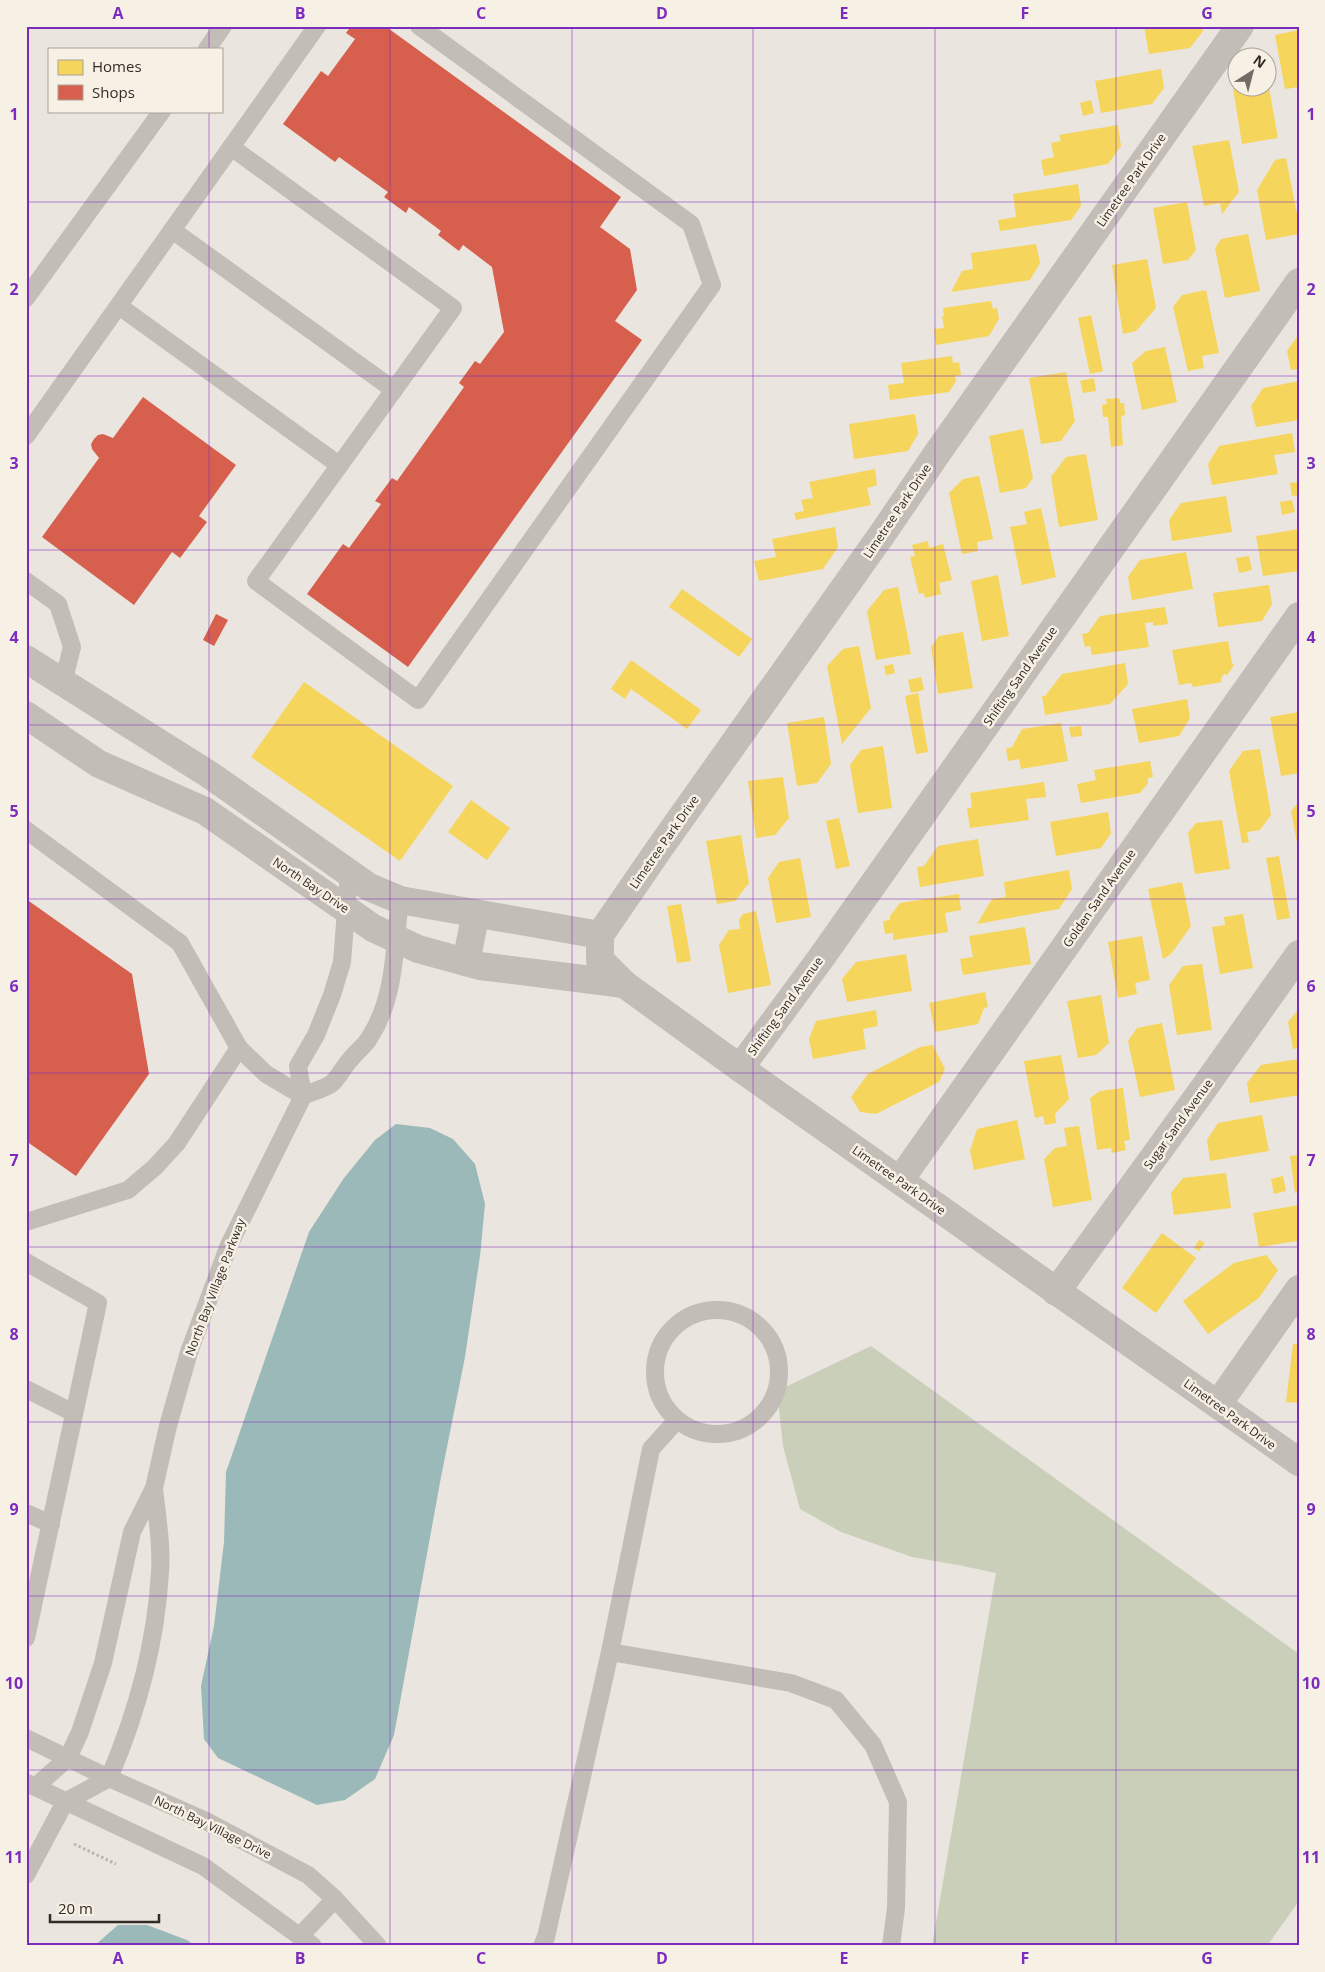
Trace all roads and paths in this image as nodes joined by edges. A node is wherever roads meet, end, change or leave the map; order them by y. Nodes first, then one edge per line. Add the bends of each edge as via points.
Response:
1 (223, 26) edge
2 (317, 26) edge
3 (419, 26) edge
4 (1240, 26) edge
5 (208, 48) edge
6 (161, 112) edge
7 (231, 147) junction
8 (172, 230) junction
9 (1299, 282) edge
10 (26, 298) edge
11 (118, 306) junction
12 (394, 390) junction
13 (26, 436) edge
14 (339, 465) junction
15 (26, 581) edge
16 (1299, 616) edge
17 (26, 659) edge
18 (63, 683) junction
19 (26, 715) edge
20 (26, 830) edge
21 (349, 873) junction
22 (400, 900) junction
23 (346, 909) junction
24 (476, 913) junction
25 (600, 935) junction
26 (395, 939) junction
27 (1299, 954) edge
28 (466, 962) junction
29 (624, 984) junction
30 (239, 1048) junction
31 (740, 1068) junction
32 (303, 1096) junction
33 (900, 1180) junction
34 (26, 1222) edge
35 (26, 1262) edge
36 (1299, 1289) edge
37 (1056, 1292) junction
38 (26, 1389) edge
39 (1218, 1404) junction
40 (74, 1413) junction
41 (677, 1420) junction
42 (1299, 1462) edge
43 (154, 1488) junction
44 (26, 1513) edge
45 (51, 1524) junction
46 (26, 1638) edge
47 (610, 1652) junction
48 (26, 1738) edge
49 (68, 1758) junction
50 (109, 1778) junction
51 (31, 1785) edge
52 (64, 1802) junction
53 (26, 1875) edge
54 (336, 1899) junction
55 (306, 1941) edge
56 (378, 1946) edge
57 (542, 1946) edge
58 (891, 1946) edge

1 - 5 lane
2 - 7 lane
3 - 14 lane via 691,224 712,285 418,700 256,581
4 - 25 street, Limetree Park Drive
6 - 10 lane
7 - 8 lane
7 - 12 lane via 453,308
8 - 11 lane
8 - 12 lane
9 - 31 street, Shifting Sand Avenue
11 - 13 lane
11 - 14 lane
12 - 14 lane
15 - 18 lane via 58,604 72,647
16 - 33 street, Golden Sand Avenue
17 - 18 street
18 - 21 street via 210,775
19 - 23 street, North Bay Drive via 99,764 205,810
20 - 30 lane via 180,943
21 - 22 street
21 - 23 lane
22 - 24 street
22 - 26 lane
23 - 26 street, North Bay Drive
23 - 32 lane via 342,962 332,995 298,1066
24 - 25 street
24 - 28 street
25 - 29 street, Limetree Park Drive via 600,960
26 - 28 street, North Bay Drive
26 - 32 lane via 394,969 388,994 380,1020 369,1039 332,1083
27 - 37 street, Sugar Sand Avenue
28 - 29 street, North Bay Drive
29 - 31 street, Limetree Park Drive
30 - 32 lane via 266,1074
30 - 34 lane via 177,1143 128,1190
31 - 33 street, Limetree Park Drive
32 - 43 lane, North Bay Village Parkway via 229,1245 189,1352
33 - 37 street, Limetree Park Drive
35 - 40 lane via 98,1304
36 - 39 street
37 - 39 street, Limetree Park Drive
38 - 40 lane
39 - 42 street, Limetree Park Drive
40 - 45 lane
41 - 41 lane via 694,1430 715,1434 737,1431 755,1421 770,1405 778,1385 779,1363 772,1343 759,1326 741,1314 701,1311 683,1319 669,1332 659,1349 654,1368 664,1405
41 - 47 lane via 650,1449
43 - 49 lane, North Bay Village Parkway via 132,1532 104,1663
43 - 50 lane, North Bay Village Parkway via 160,1571 155,1617 145,1673
44 - 45 lane
45 - 46 lane
47 - 57 lane
47 - 58 lane via 791,1683 836,1700 873,1745 898,1802 896,1908
48 - 49 lane, North Bay Village Drive
49 - 50 lane, North Bay Village Drive
49 - 51 lane, North Bay Village Parkway
50 - 52 lane
50 - 54 lane, North Bay Village Drive via 206,1821 308,1875
51 - 52 lane
52 - 53 lane
52 - 55 lane via 203,1866
54 - 55 lane
54 - 56 lane, North Bay Village Drive

